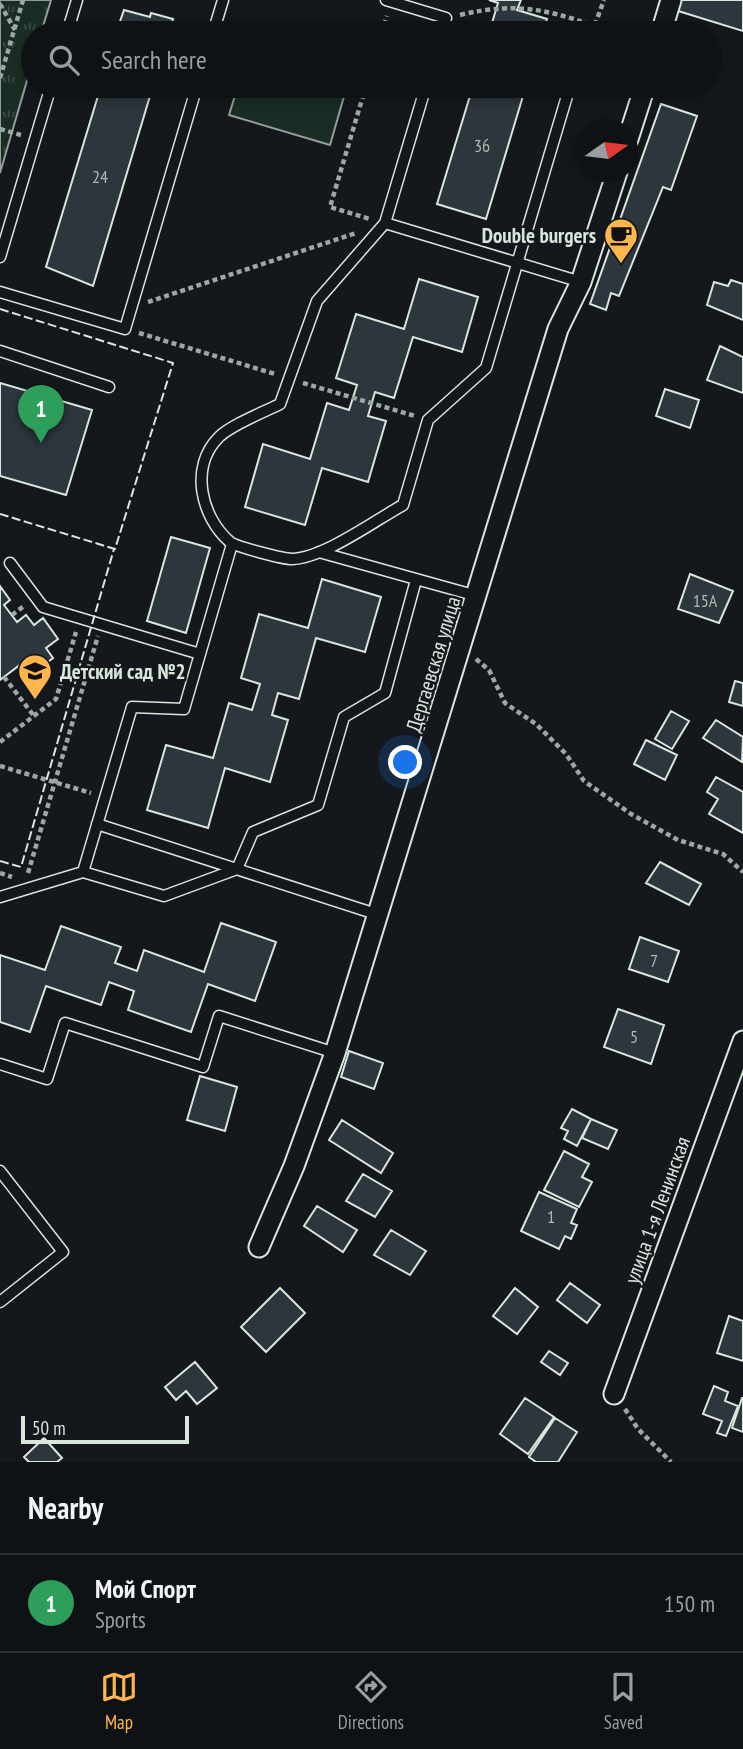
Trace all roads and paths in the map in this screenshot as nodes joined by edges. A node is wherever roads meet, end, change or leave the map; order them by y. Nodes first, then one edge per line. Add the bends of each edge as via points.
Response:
1 (23, 0) edge
2 (76, 0) edge
3 (223, 0) edge
4 (386, 0) edge
5 (604, 0) edge
6 (671, 0) edge
7 (0, 4) edge
8 (446, 18) junction
9 (70, 21) edge
10 (217, 21) edge
11 (445, 21) edge
12 (579, 21) edge
13 (598, 21) edge
14 (665, 21) edge
15 (15, 30) junction
16 (0, 78) edge
17 (47, 98) edge
18 (193, 98) edge
19 (362, 98) edge
20 (422, 98) edge
21 (566, 98) edge
22 (641, 98) edge
23 (634, 119) edge
24 (0, 129) edge
25 (35, 139) junction
26 (614, 182) edge
27 (384, 223) junction
28 (0, 257) edge
29 (517, 263) junction
30 (581, 282) junction
31 (0, 292) edge
32 (131, 308) junction
33 (0, 351) edge
34 (109, 387) dead end
35 (232, 544) junction
36 (319, 552) junction
37 (10, 563) dead end
38 (416, 580) junction
39 (478, 596) junction
40 (80, 618) junction
41 (102, 624) junction
42 (462, 646) junction
43 (200, 654) junction
44 (4, 677) dead end
45 (34, 716) junction
46 (0, 742) edge
47 (0, 766) edge
48 (55, 782) junction
49 (105, 797) junction
50 (97, 824) junction
51 (237, 869) junction
52 (83, 872) junction
53 (743, 872) edge
54 (26, 881) dead end
55 (0, 898) edge
56 (379, 915) junction
57 (743, 1041) edge
58 (334, 1053) junction
59 (0, 1064) edge
60 (0, 1171) edge
61 (259, 1247) dead end
62 (0, 1302) edge
63 (614, 1394) joint
64 (671, 1462) edge

1 - 15 path
2 - 9 lane
3 - 10 lane
4 - 8 lane
5 - 13 path
6 - 14 street
7 - 15 path
8 - 11 lane
8 - 12 path via 483,9 529,6
15 - 16 path
17 - 25 lane
18 - 32 lane
19 - 27 path via 330,206
20 - 27 lane
21 - 29 lane
22 - 23 street
24 - 25 path
25 - 28 lane
26 - 30 street, Дергаевская улица
27 - 29 lane
27 - 32 path
27 - 35 lane via 317,301 280,404 219,436 204,460 201,490 209,517
29 - 30 lane
29 - 36 lane via 486,368 428,420 403,505
30 - 39 street, Дергаевская улица via 558,329
31 - 32 lane via 125,329
33 - 34 lane
35 - 36 lane via 292,559
35 - 43 lane
36 - 38 lane
37 - 40 lane via 43,607
38 - 39 lane
38 - 51 lane via 385,693 345,717 318,804 253,832
39 - 42 street, Дергаевская улица
40 - 41 lane
40 - 45 path via 56,699
41 - 43 lane
41 - 48 path
42 - 53 path via 489,670 505,703 536,724 566,754 584,781 631,814 678,840 723,855
42 - 56 street, Дергаевская улица
43 - 49 lane via 184,709 132,707
44 - 45 path
45 - 46 path
47 - 48 path
48 - 49 path
48 - 54 path
49 - 50 lane
50 - 51 lane
50 - 52 lane
51 - 52 lane via 164,896
51 - 56 lane
52 - 55 lane
56 - 58 street, Дергаевская улица
57 - 63 street, улица 1-я Ленинская
58 - 59 lane via 219,1017 203,1067 65,1023 47,1079
58 - 61 street, Дергаевская улица
60 - 62 lane via 63,1252
63 - 64 path via 638,1429

